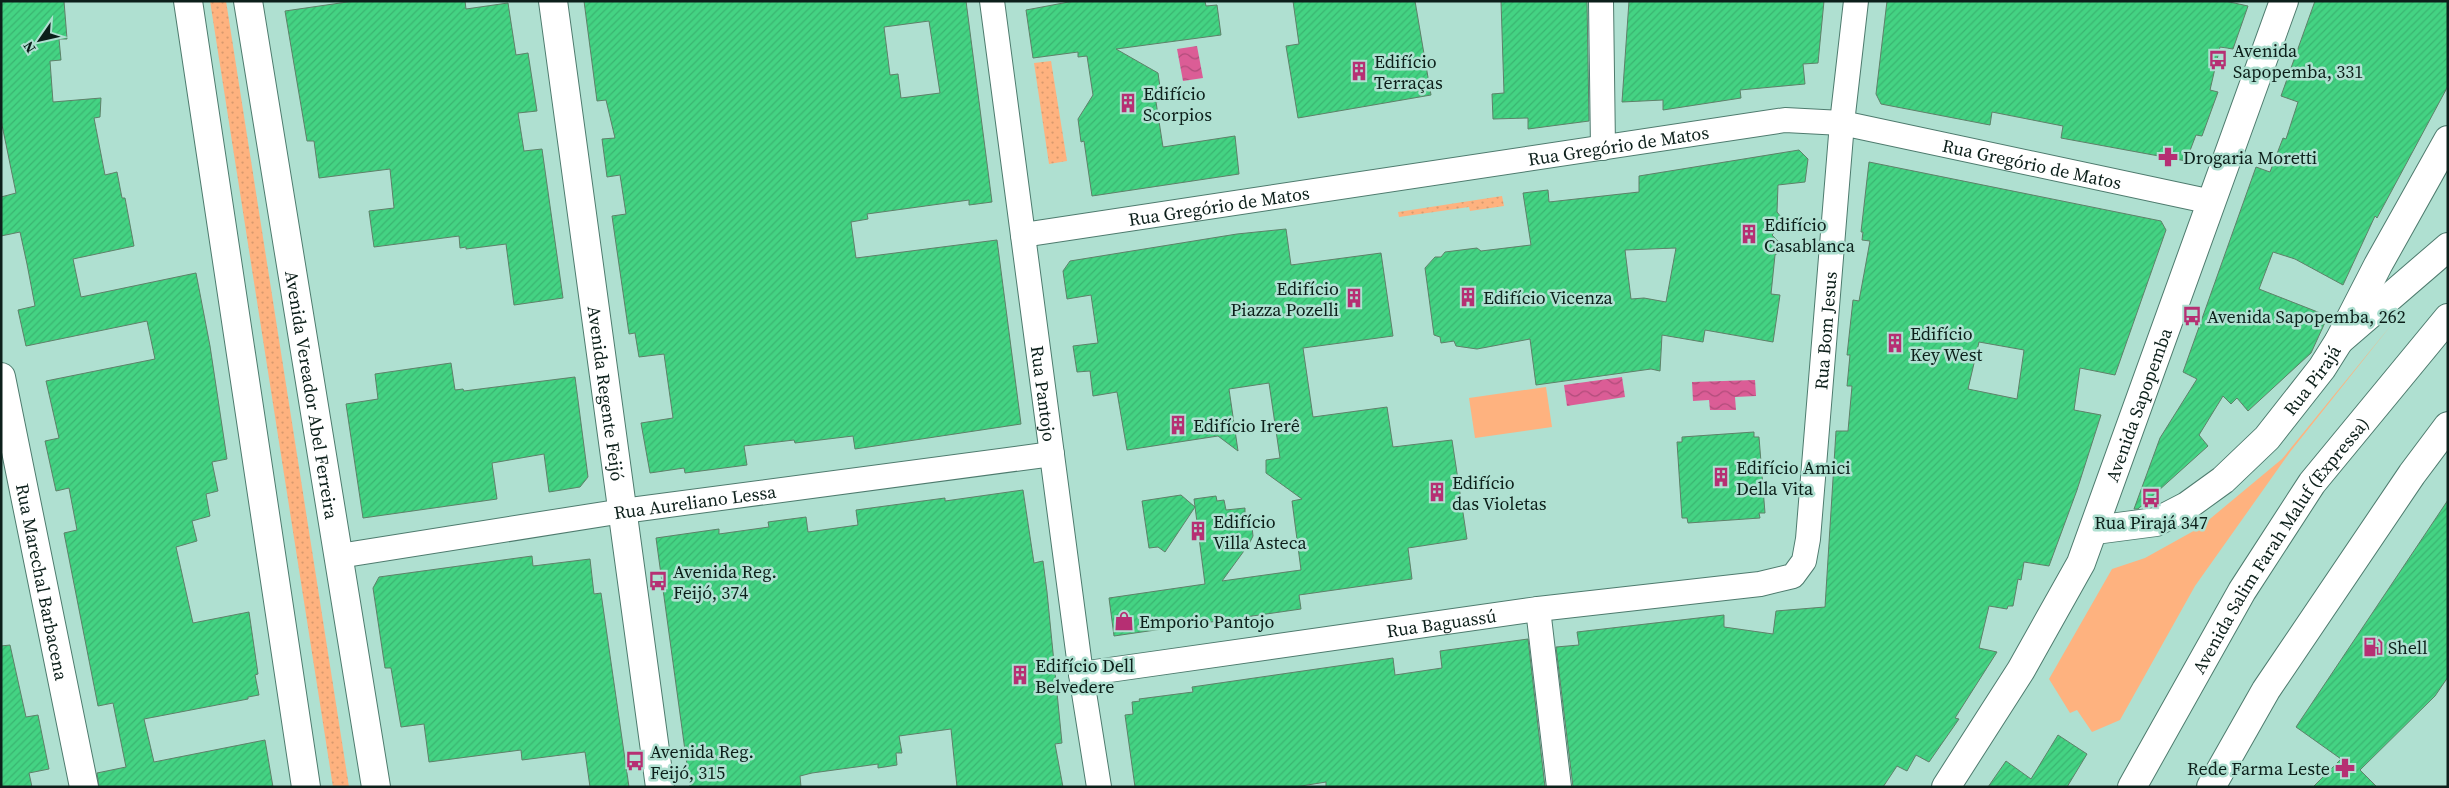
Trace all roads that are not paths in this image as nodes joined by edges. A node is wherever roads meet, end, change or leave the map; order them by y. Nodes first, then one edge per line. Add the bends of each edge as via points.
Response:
1 (188, 1) edge
2 (248, 1) edge
3 (553, 1) edge
4 (992, 1) edge
5 (1602, 1) edge
6 (1856, 1) edge
7 (2284, 1) edge
8 (1842, 124) junction
9 (2448, 140) edge
10 (1603, 148) junction
11 (2212, 202) junction
12 (1023, 235) junction
13 (2448, 246) edge
14 (2448, 318) edge
15 (2339, 341) junction
16 (1, 377) edge
17 (2448, 426) edge
18 (1052, 454) junction
19 (623, 511) junction
20 (2094, 530) junction
21 (339, 556) junction
22 (1800, 569) joint
23 (1538, 609) junction
24 (1081, 674) junction
25 (84, 787) edge
26 (306, 787) edge
27 (376, 787) edge
28 (660, 787) edge
29 (1099, 787) edge
30 (1559, 787) edge
31 (1946, 787) edge
32 (2132, 787) edge
33 (2211, 787) edge

1 - 26 main road
2 - 21 main road, Avenida Vereador Abel Ferreira
3 - 19 main road, Avenida Regente Feijó
4 - 12 street, Rua Pantojo
5 - 10 street
6 - 8 street, Rua Bom Jesus
7 - 11 main road, Avenida Sapopemba
8 - 10 street, Rua Gregório de Matos via 1785,120
8 - 11 street, Rua Gregório de Matos
8 - 22 street, Rua Bom Jesus via 1808,539
9 - 15 main road, Rua Pirajá
10 - 12 street, Rua Gregório de Matos
11 - 20 main road, Avenida Sapopemba
12 - 18 street, Rua Pantojo
13 - 15 main road
14 - 32 main road, Avenida Salim Farah Maluf (Expressa) via 2312,483 2242,591
15 - 20 main road, Rua Pirajá via 2267,438 2223,480 2187,506 2156,522
16 - 25 main road, Rua Marechal Barbacena
17 - 33 main road via 2266,690
18 - 19 street, Rua Aureliano Lessa
18 - 24 street, Rua Pantojo
19 - 21 street, Rua Aureliano Lessa
19 - 28 main road, Avenida Regente Feijó
20 - 31 main road, Avenida Sapopemba via 2081,563 2021,670
21 - 27 main road, Avenida Vereador Abel Ferreira
22 - 23 street, Rua Baguassú via 1786,579 1760,584
23 - 24 street, Rua Baguassú
23 - 30 street
24 - 29 street, Rua Pantojo

